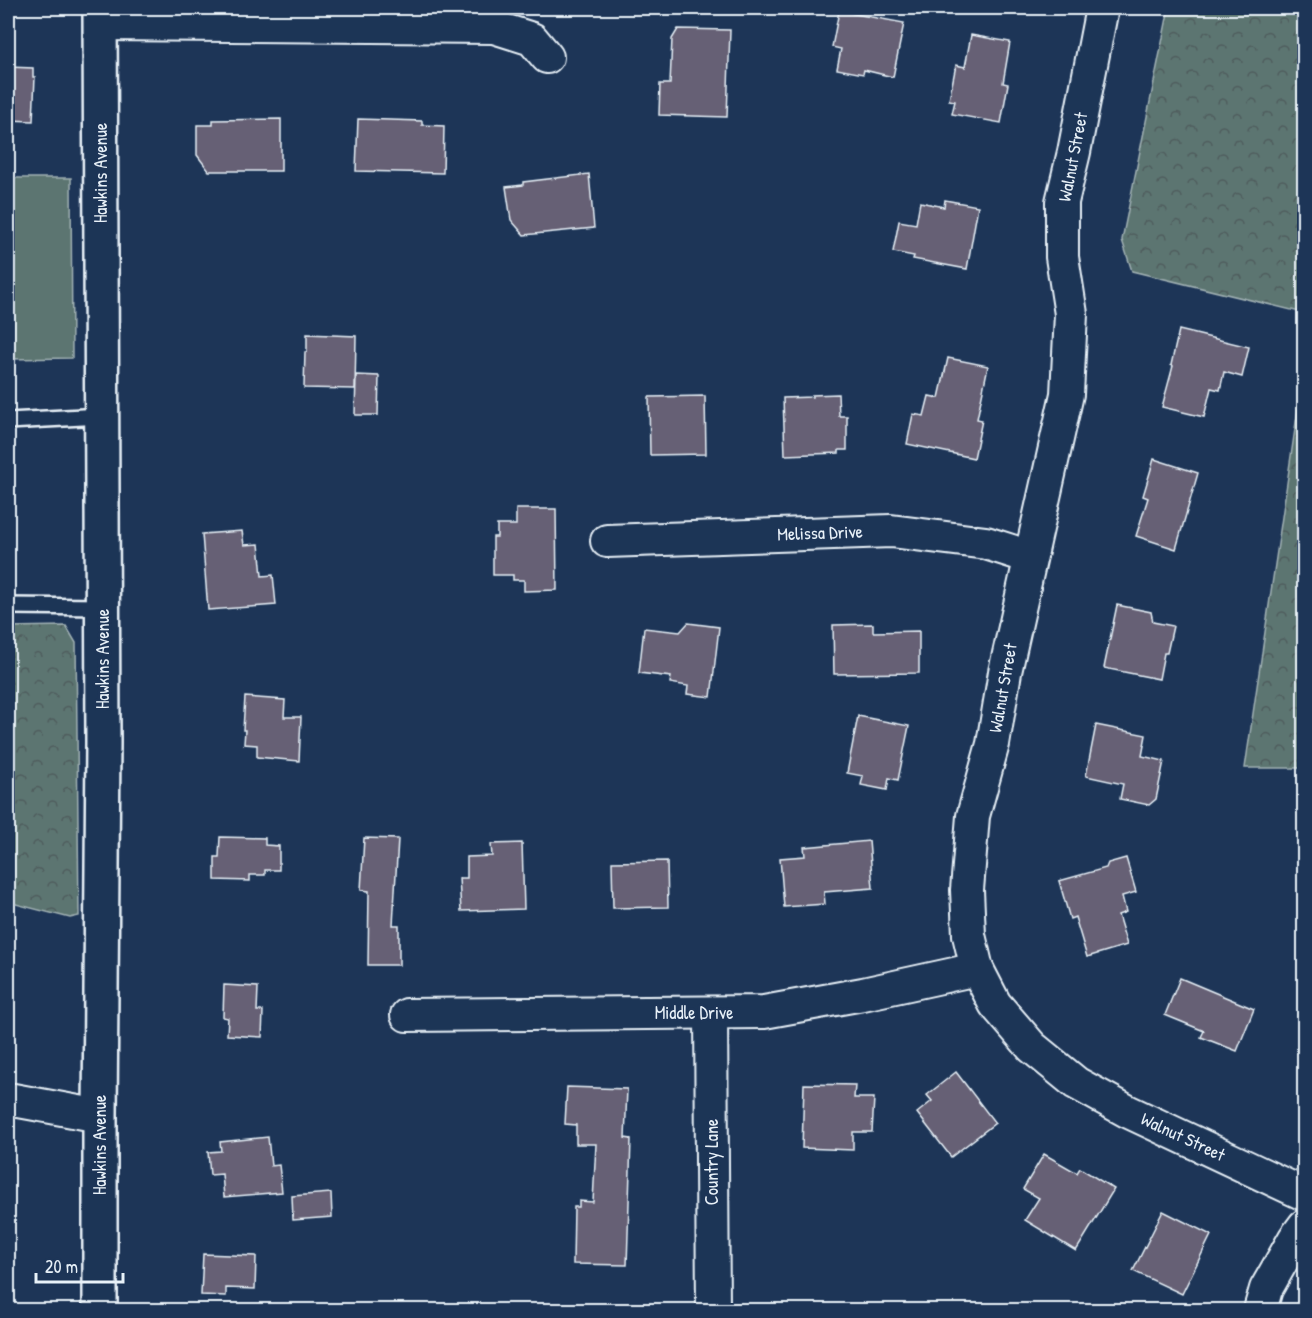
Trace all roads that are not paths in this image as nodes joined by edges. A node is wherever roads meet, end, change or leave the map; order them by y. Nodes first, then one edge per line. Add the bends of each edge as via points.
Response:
1 (1102, 8) edge
2 (100, 16) edge
3 (494, 17) edge
4 (547, 57) dead end
5 (102, 416) junction
6 (8, 422) edge
7 (607, 541) dead end
8 (1030, 557) junction
9 (8, 606) edge
10 (102, 607) junction
11 (977, 969) junction
12 (711, 1013) junction
13 (407, 1015) dead end
14 (8, 1100) edge
15 (99, 1116) junction
16 (1305, 1194) edge
17 (1305, 1226) edge
18 (100, 1311) edge
19 (713, 1311) edge
20 (1260, 1311) edge

1 - 8 street, Walnut Street via 1062,202 1062,257 1071,314 1067,394
2 - 3 street
2 - 5 street, Hawkins Avenue
3 - 4 street via 532,39
5 - 6 lane
5 - 10 street, Hawkins Avenue
7 - 8 street, Melissa Drive via 891,531 986,543
8 - 11 street, Walnut Street via 993,744 973,816 967,890 969,935
9 - 10 lane
10 - 15 street, Hawkins Avenue
11 - 12 street, Middle Drive via 765,1012
11 - 16 street, Walnut Street via 995,1004 1032,1047 1076,1083
12 - 13 street, Middle Drive
12 - 19 street, Country Lane
14 - 15 street
15 - 18 street, Hawkins Avenue
17 - 20 street via 1266,1288

